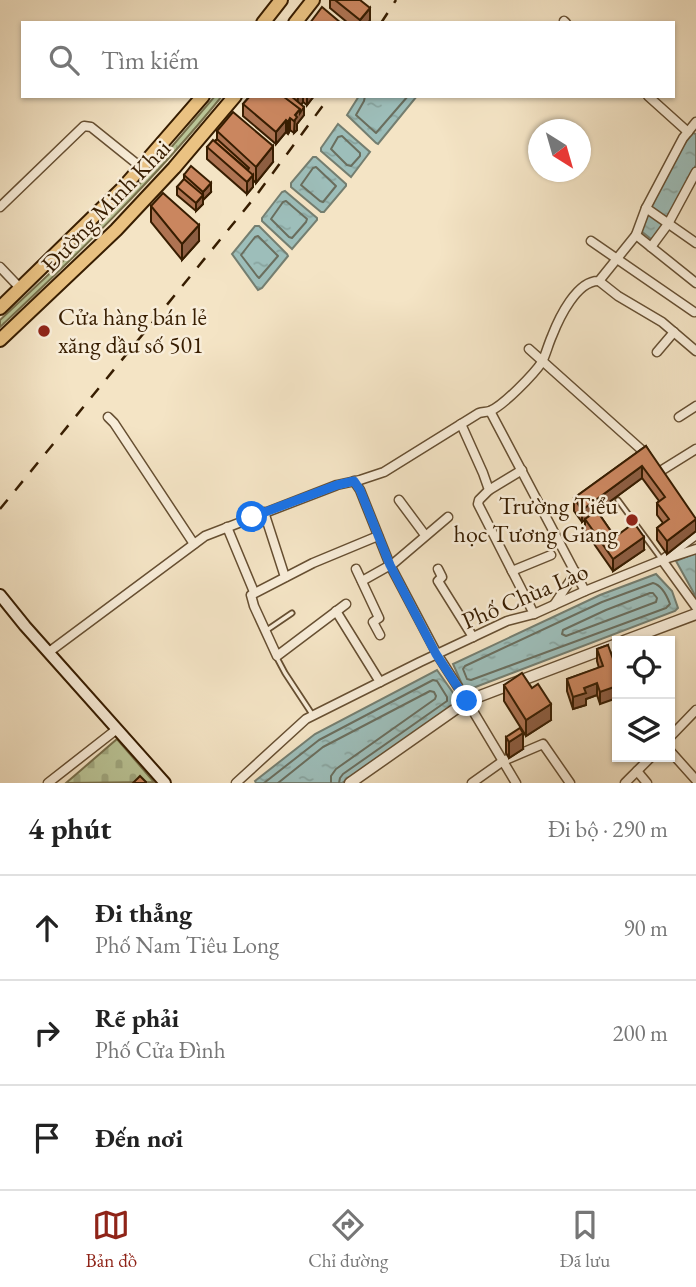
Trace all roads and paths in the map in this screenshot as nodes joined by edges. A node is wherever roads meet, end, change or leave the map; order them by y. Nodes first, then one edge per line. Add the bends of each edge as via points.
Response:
1 (281, 0) edge
2 (313, 0) edge
3 (264, 21) edge
4 (297, 21) edge
5 (200, 98) edge
6 (233, 98) edge
7 (651, 98) edge
8 (693, 127) edge
9 (142, 168) junction
10 (696, 172) edge
11 (0, 207) edge
12 (647, 209) junction
13 (668, 224) junction
14 (636, 235) junction
15 (591, 241) dead end
16 (696, 243) edge
17 (651, 247) junction
18 (617, 258) junction
19 (0, 267) edge
20 (599, 281) junction
21 (696, 283) edge
22 (20, 288) junction
23 (0, 308) edge
24 (694, 312) dead end
25 (674, 332) junction
26 (0, 340) edge
27 (529, 349) dead end
28 (696, 351) edge
29 (657, 352) dead end
30 (542, 362) junction
31 (696, 406) edge
32 (490, 411) junction
33 (108, 417) dead end
34 (680, 418) dead end
35 (461, 424) junction
36 (696, 449) edge
37 (522, 470) junction
38 (659, 472) junction
39 (354, 481) junction
40 (666, 483) edge
41 (489, 490) junction
42 (400, 500) dead end
43 (618, 500) dead end
44 (264, 512) junction
45 (448, 517) dead end
46 (227, 527) junction
47 (425, 535) junction
48 (696, 535) edge
49 (378, 536) junction
50 (194, 544) junction
51 (696, 549) edge
52 (551, 555) dead end
53 (662, 560) junction
54 (390, 565) junction
55 (356, 569) dead end
56 (438, 569) dead end
57 (512, 571) junction
58 (576, 572) junction
59 (285, 577) junction
60 (362, 581) junction
61 (585, 591) junction
62 (254, 592) junction
63 (0, 595) edge
64 (346, 604) dead end
65 (554, 605) junction
66 (696, 607) edge
67 (336, 611) junction
68 (292, 613) dead end
69 (534, 614) junction
70 (696, 614) edge
71 (265, 631) junction
72 (380, 635) dead end
73 (637, 636) edge
74 (473, 637) junction
75 (612, 646) edge
76 (49, 652) junction
77 (436, 654) junction
78 (276, 656) junction
79 (380, 682) junction
80 (467, 701) junction
81 (696, 710) edge
82 (313, 716) junction
83 (688, 718) junction
84 (696, 727) edge
85 (117, 729) junction
86 (675, 732) edge
87 (675, 757) edge
88 (503, 761) junction
89 (646, 762) edge
90 (637, 771) junction
91 (696, 780) edge
92 (48, 783) edge
93 (165, 783) edge
94 (236, 783) edge
95 (350, 783) edge
96 (472, 783) edge
97 (516, 783) edge
98 (570, 783) edge
99 (625, 783) edge
100 (647, 783) edge

1 - 3 main road
2 - 4 main road
5 - 9 main road, Đường Minh Khai
6 - 26 main road, Đường Minh Khai via 116,230
7 - 8 street
8 - 12 street
9 - 11 street via 84,126
9 - 22 main road, Đường Minh Khai
10 - 13 street
12 - 13 street
12 - 14 street
13 - 16 street
13 - 17 street
14 - 17 street
14 - 18 street
15 - 18 street
17 - 21 street
18 - 20 street
18 - 24 street
19 - 22 street
20 - 25 street
20 - 30 street via 578,291 566,307
22 - 23 main road, Đường Minh Khai
25 - 28 street
25 - 29 street
27 - 30 street
30 - 32 street
30 - 38 street via 644,452
31 - 34 street
32 - 35 street
32 - 37 street
33 - 50 street
35 - 39 street via 384,472
35 - 41 street
36 - 38 street
37 - 41 street
37 - 58 street
38 - 40 street
39 - 44 street
39 - 49 street
41 - 57 street via 478,504
42 - 47 street
43 - 53 lane
44 - 46 street
44 - 59 street
45 - 47 street
46 - 50 street
46 - 62 street
47 - 54 street
48 - 53 street
49 - 54 street
49 - 59 street
50 - 76 street
51 - 53 street, Phố Chùa Lào
52 - 57 street
53 - 61 street, Phố Chùa Lào
53 - 66 street
54 - 60 street
54 - 77 street
55 - 60 street
56 - 74 street via 439,581
57 - 69 street
58 - 61 street
58 - 65 street
59 - 62 street
60 - 72 street via 379,618 373,622
61 - 65 street, Phố Chùa Lào
62 - 71 street via 251,595
63 - 76 main road
64 - 67 street
65 - 69 street, Phố Chùa Lào
67 - 78 street
67 - 79 street
68 - 71 lane
69 - 74 street, Phố Chùa Lào
70 - 73 street
71 - 78 street
74 - 77 street, Phố Chùa Lào
75 - 80 street
76 - 85 main road
77 - 79 street, Phố Chùa Lào
77 - 80 street
78 - 82 lane
79 - 82 street, Phố Chùa Lào
80 - 88 street
80 - 95 street
81 - 83 street
82 - 94 street, Phố Chùa Lào
83 - 84 street
83 - 86 street
85 - 92 street
85 - 93 main road
87 - 91 street
88 - 96 street
88 - 97 street
88 - 98 street via 543,744
89 - 90 street
90 - 99 street
90 - 100 street

